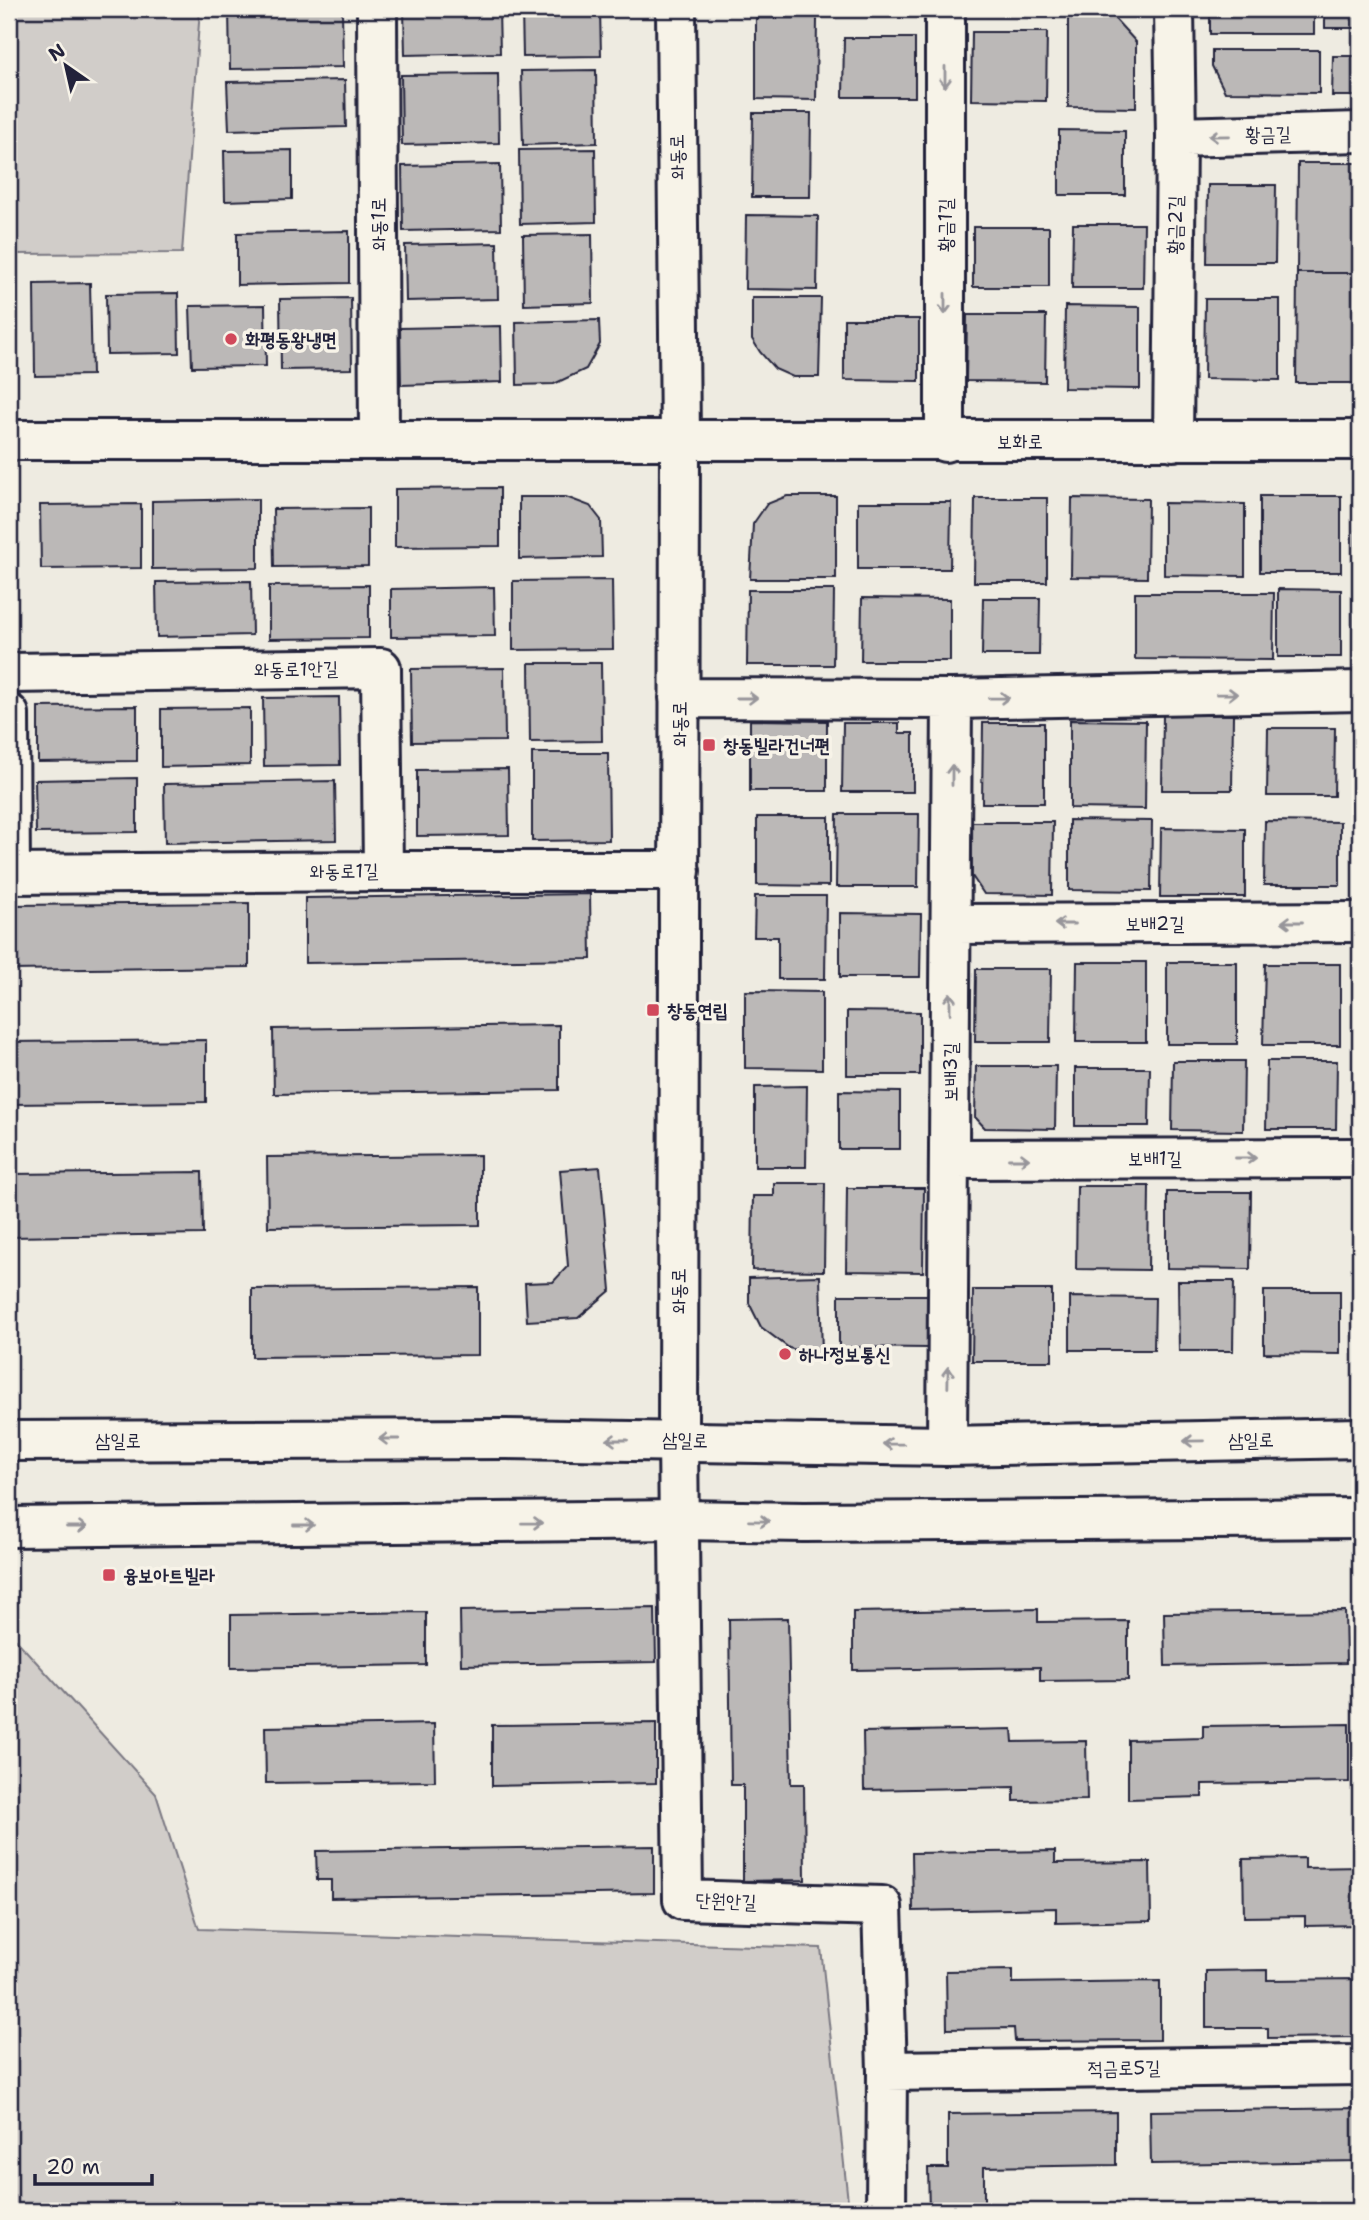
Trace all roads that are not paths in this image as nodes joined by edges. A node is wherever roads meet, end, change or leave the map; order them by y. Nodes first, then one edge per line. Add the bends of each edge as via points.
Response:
1 (377, 9) edge
2 (676, 9) edge
3 (945, 9) edge
4 (1174, 9) edge
5 (1360, 132) edge
6 (1176, 136) junction
7 (379, 439) junction
8 (680, 439) junction
9 (9, 440) edge
10 (1173, 440) junction
11 (1360, 440) edge
12 (945, 442) junction
13 (9, 673) edge
14 (1360, 691) edge
15 (679, 698) junction
16 (952, 699) junction
17 (9, 714) edge
18 (383, 871) junction
19 (680, 871) junction
20 (9, 874) edge
21 (1360, 922) edge
22 (950, 924) junction
23 (1360, 1158) edge
24 (950, 1159) junction
25 (1360, 1438) edge
26 (678, 1440) junction
27 (9, 1441) edge
28 (947, 1446) junction
29 (1360, 1518) edge
30 (680, 1520) junction
31 (9, 1527) edge
32 (1360, 2065) edge
33 (887, 2071) junction
34 (886, 2211) edge

1 - 7 street, 와동1로
2 - 8 street, 와동로
3 -> 12 street, 황금1길
4 - 6 street, 황금2길
5 -> 6 street, 황금길
6 - 10 street, 황금2길
7 - 8 street
7 - 9 street
8 - 12 street, 보화로
8 - 15 street, 와동로
10 - 11 street, 보화로
10 - 12 street, 보화로
13 - 18 street, 와동로1안길 via 381,668
16 -> 14 street
15 -> 16 street
15 - 19 street, 와동로
22 -> 16 street, 보배3길
17 - 20 street
18 - 19 street, 와동로1길
18 - 20 street, 와동로1길
19 - 26 street, 와동로
21 -> 22 street, 보배2길
24 -> 22 street, 보배3길
24 -> 23 street, 보배1길
28 -> 24 street, 보배3길
25 -> 28 street, 삼일로
26 -> 27 street, 삼일로
28 -> 26 street, 삼일로
26 - 30 street, 단원안길
30 -> 29 street
31 -> 30 street
30 - 33 street, 단원안길 via 683,1900 882,1906
32 - 33 street, 적금로5길
33 - 34 street, 단원안길

